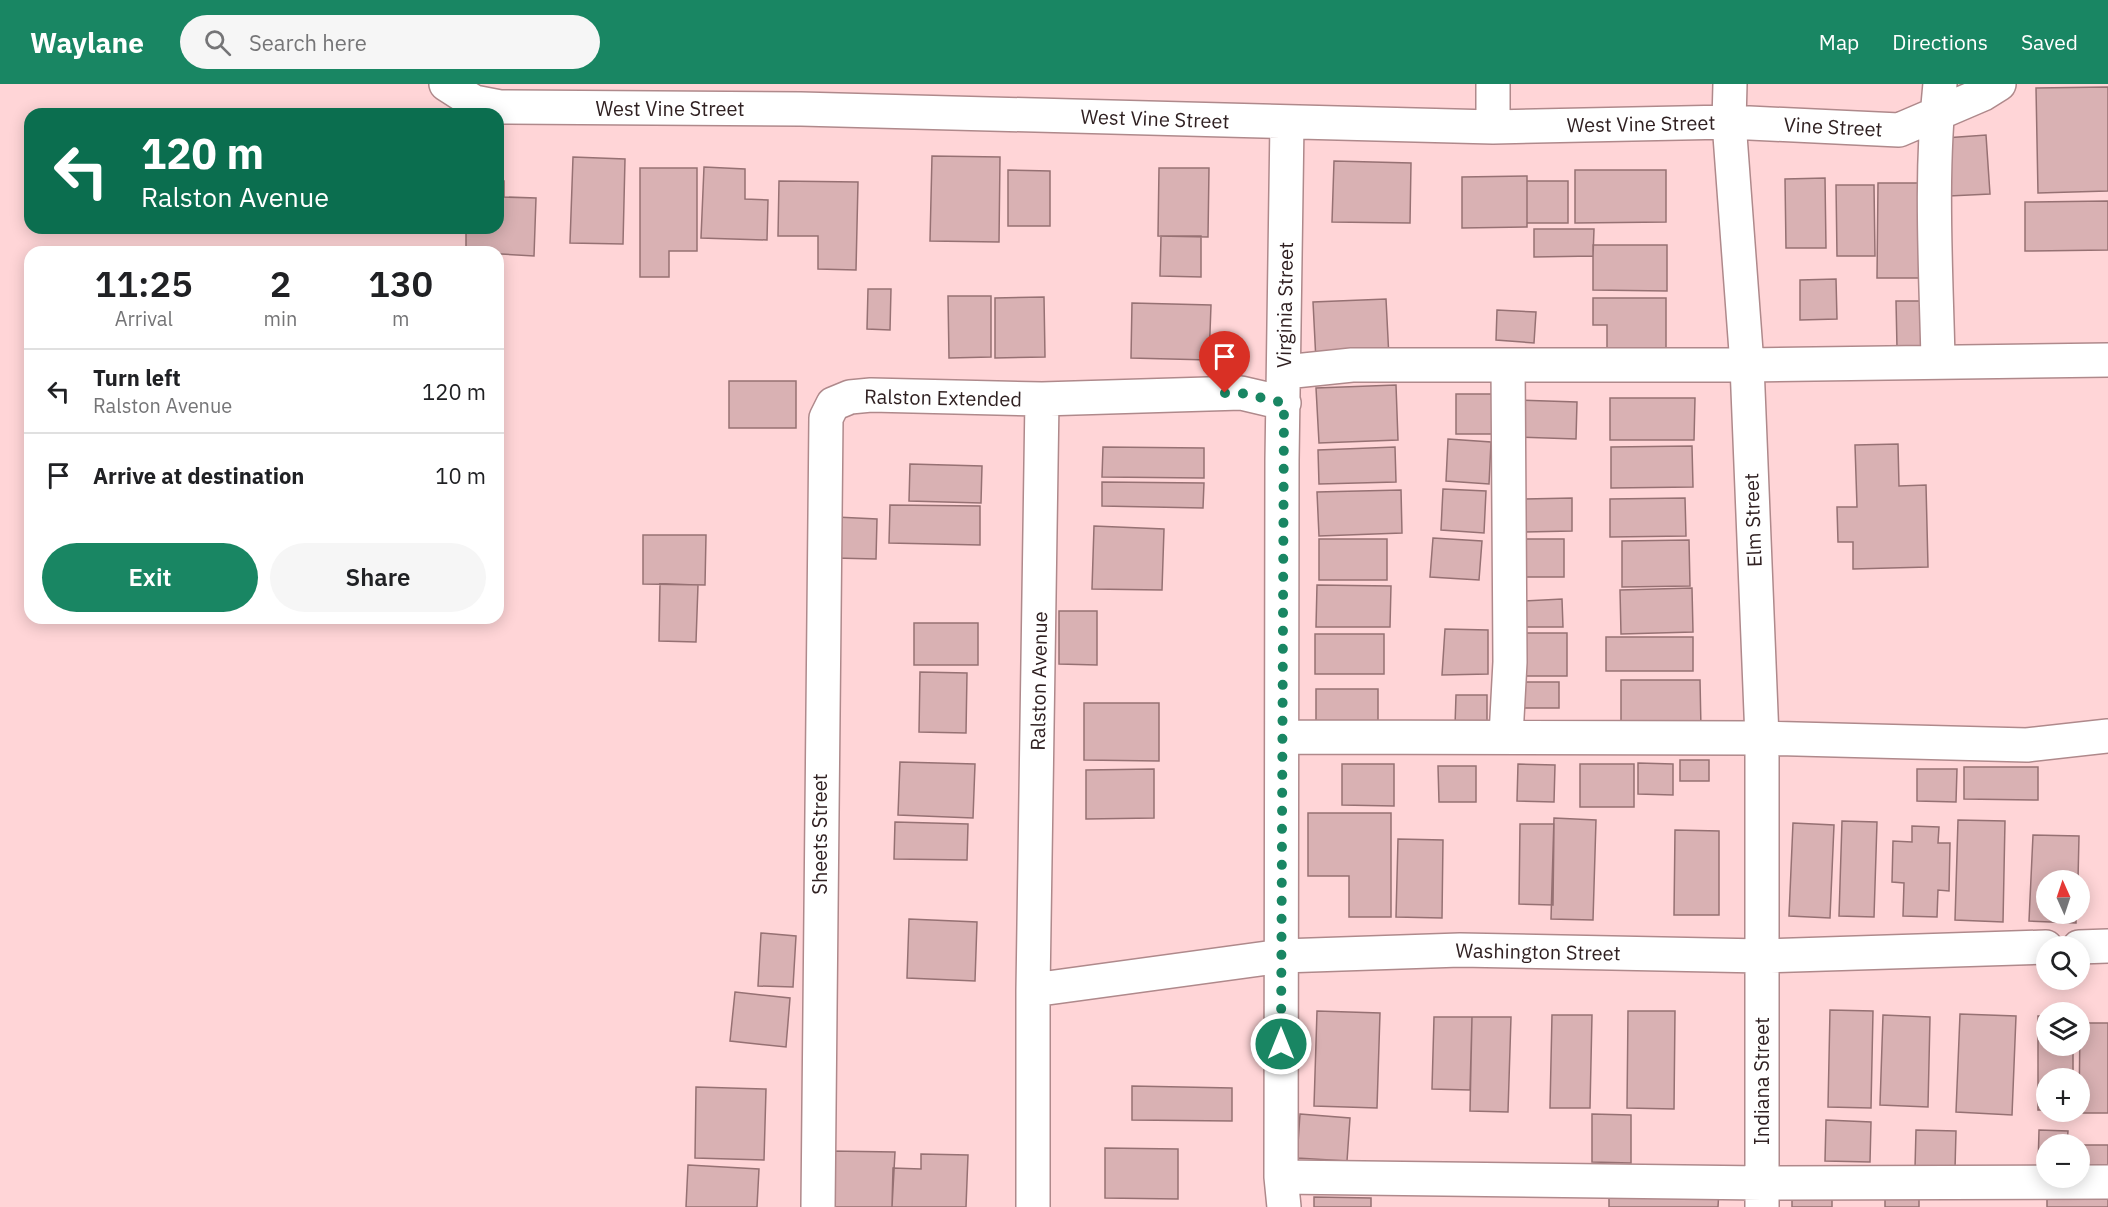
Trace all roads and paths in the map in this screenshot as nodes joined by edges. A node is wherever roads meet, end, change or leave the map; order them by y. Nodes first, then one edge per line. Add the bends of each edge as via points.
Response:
1 (446, 84) edge
2 (1493, 84) edge
3 (1730, 84) edge
4 (1999, 84) edge
5 (802, 97) edge
6 (1939, 98) edge
7 (1287, 122) junction
8 (1729, 122) junction
9 (1493, 127) junction
10 (1938, 360) junction
11 (2108, 360) edge
12 (1746, 364) junction
13 (1508, 365) junction
14 (1284, 387) junction
15 (1042, 399) junction
16 (826, 461) joint
17 (1506, 736) junction
18 (2108, 736) edge
19 (1282, 737) junction
20 (1762, 738) junction
21 (2108, 946) edge
22 (2036, 947) edge
23 (2090, 947) edge
24 (1282, 956) junction
25 (1762, 956) junction
26 (1033, 990) junction
27 (2108, 1182) edge
28 (1282, 1192) edge
29 (1762, 1195) edge
30 (818, 1207) edge
31 (1033, 1207) edge

1 - 5 street, West Vine Street via 474,102 500,107 582,108
2 - 9 street
3 - 8 street, Elm Street
4 - 6 street, Vine Street via 1983,94
5 - 7 street, West Vine Street
6 - 8 street, Vine Street via 1899,130
6 - 10 street
7 - 9 street, West Vine Street
7 - 14 street, Virginia Street
8 - 9 street, West Vine Street
8 - 12 street, Elm Street
10 - 11 street
10 - 12 street
12 - 13 street
12 - 20 street, Elm Street
13 - 14 street via 1352,365
13 - 17 street via 1510,662
14 - 15 street via 1241,393
14 - 19 street, Virginia Street
15 - 16 street, Ralston Extended via 849,397 833,404 826,418
15 - 26 street, Ralston Avenue
16 - 30 street, Sheets Street
17 - 19 street
17 - 20 street
18 - 20 street via 2026,745
19 - 24 street, Virginia Street
20 - 25 street, Elm Street
21 - 23 street
22 - 25 street, Washington Street
24 - 25 street, Washington Street via 1460,950
24 - 26 street, Washington Street
24 - 28 street, Virginia Street
25 - 29 street, Indiana Street
26 - 31 street, Ralston Avenue
27 - 29 street
28 - 29 street

